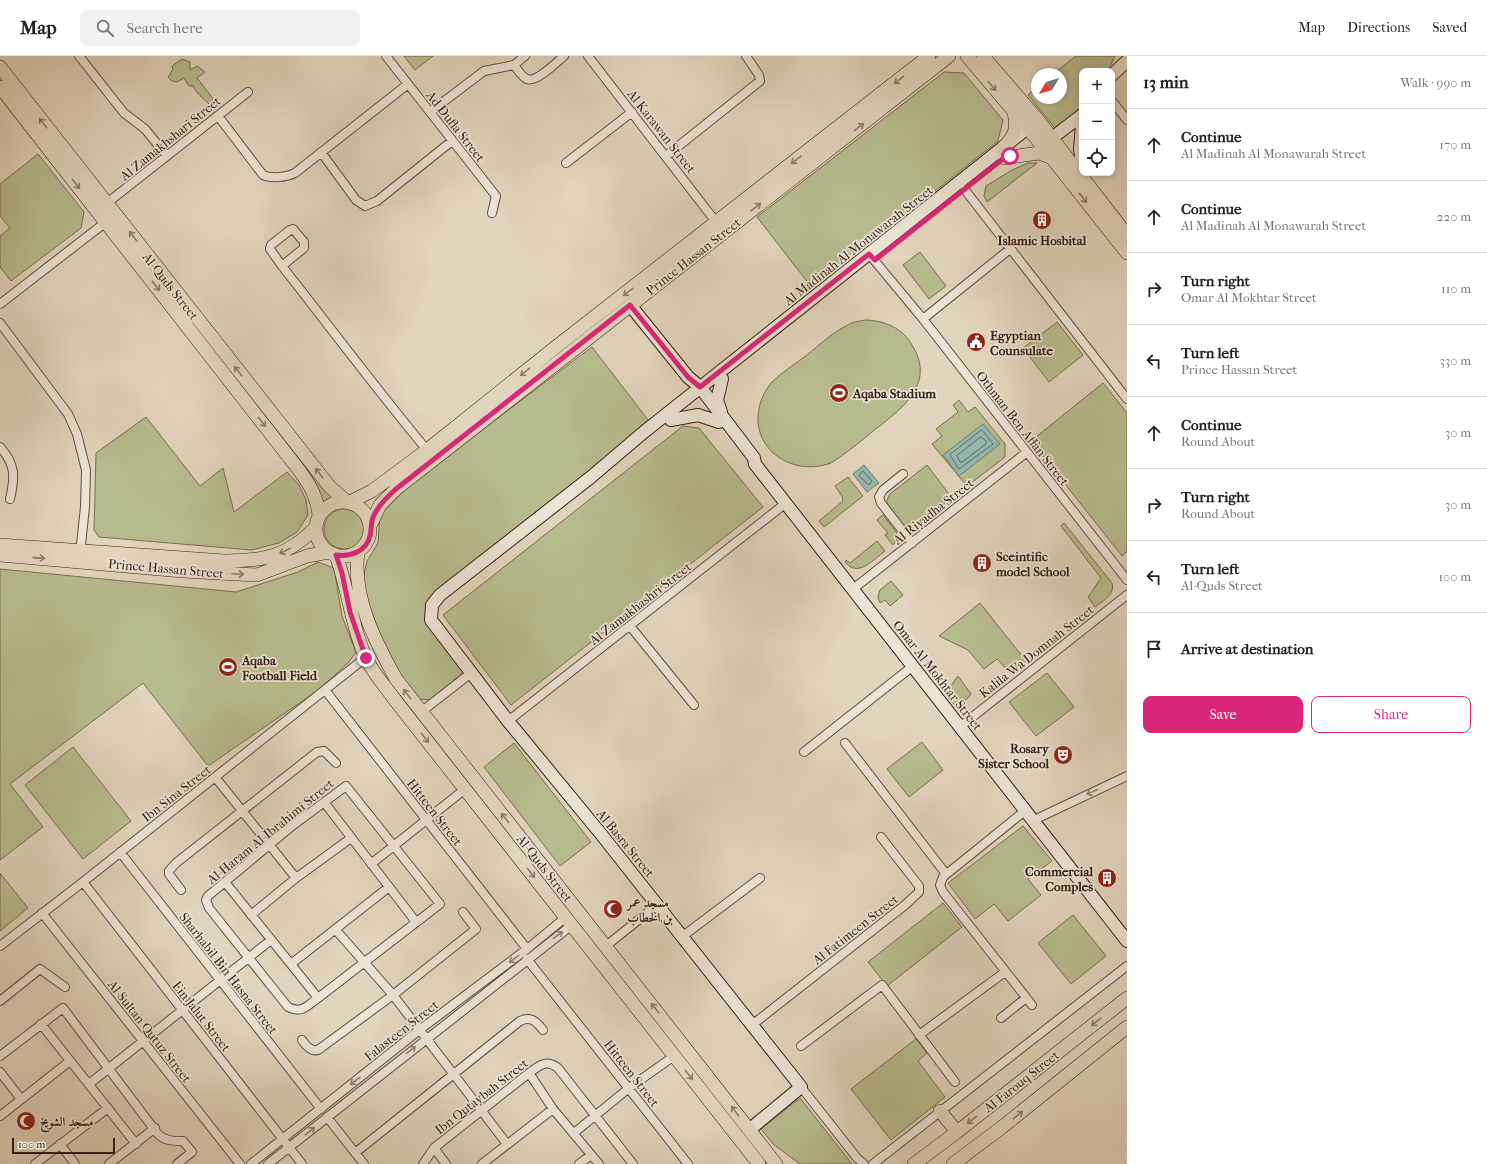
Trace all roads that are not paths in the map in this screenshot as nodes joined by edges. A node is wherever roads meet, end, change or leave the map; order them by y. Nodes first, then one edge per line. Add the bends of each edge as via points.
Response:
1 (79, 56) edge
2 (386, 56) edge
3 (525, 56) edge
4 (564, 56) edge
5 (588, 56) edge
6 (746, 56) edge
7 (929, 56) edge
8 (979, 58) edge
9 (946, 59) edge
10 (1127, 61) edge
11 (514, 65) junction
12 (0, 67) edge
13 (1115, 72) edge
14 (408, 84) junction
15 (0, 87) edge
16 (248, 92) dead end
17 (1114, 104) edge
18 (1014, 111) junction
19 (430, 112) junction
20 (632, 112) junction
21 (218, 116) junction
22 (1079, 117) edge
23 (1127, 120) edge
24 (1036, 127) junction
25 (1052, 138) junction
26 (452, 141) junction
27 (53, 145) junction
28 (321, 152) junction
29 (1003, 154) junction
30 (167, 156) junction
31 (666, 156) junction
32 (62, 157) junction
33 (1051, 157) junction
34 (566, 163) dead end
35 (1086, 176) edge
36 (779, 182) junction
37 (1090, 188) junction
38 (964, 190) junction
39 (107, 203) junction
40 (492, 214) dead end
41 (106, 222) junction
42 (716, 222) junction
43 (1127, 235) edge
44 (1010, 249) junction
45 (1127, 253) edge
46 (872, 257) junction
47 (282, 266) junction
48 (0, 304) edge
49 (630, 305) junction
50 (923, 319) junction
51 (0, 323) edge
52 (201, 335) junction
53 (562, 350) junction
54 (722, 379) junction
55 (700, 393) junction
56 (1127, 399) edge
57 (671, 420) junction
58 (721, 420) junction
59 (0, 447) edge
60 (427, 450) junction
61 (1027, 452) junction
62 (903, 474) dead end
63 (591, 477) junction
64 (10, 499) dead end
65 (348, 501) junction
66 (786, 503) junction
67 (317, 522) junction
68 (370, 524) junction
69 (912, 543) junction
70 (0, 545) edge
71 (358, 552) junction
72 (332, 553) junction
73 (0, 555) edge
74 (80, 556) junction
75 (1127, 580) edge
76 (854, 589) junction
77 (1127, 594) edge
78 (630, 626) junction
79 (366, 658) junction
80 (914, 666) junction
81 (471, 673) junction
82 (324, 690) junction
83 (694, 705) dead end
84 (421, 712) junction
85 (508, 721) junction
86 (961, 726) junction
87 (845, 743) dead end
88 (804, 752) dead end
89 (336, 763) dead end
90 (1127, 776) edge
91 (215, 777) junction
92 (465, 789) junction
93 (324, 802) junction
94 (1026, 810) junction
95 (244, 812) junction
96 (426, 820) junction
97 (1034, 820) junction
98 (510, 834) junction
99 (881, 837) dead end
100 (351, 838) junction
101 (525, 843) junction
102 (269, 845) junction
103 (394, 846) junction
104 (120, 852) junction
105 (516, 853) junction
106 (371, 864) junction
107 (946, 874) junction
108 (296, 878) junction
109 (760, 878) dead end
110 (83, 882) junction
111 (225, 882) junction
112 (389, 887) junction
113 (180, 890) dead end
114 (657, 905) junction
115 (463, 912) dead end
116 (42, 913) junction
117 (251, 915) junction
118 (569, 921) junction
119 (416, 922) junction
120 (335, 929) junction
121 (683, 936) junction
122 (271, 940) junction
123 (1127, 941) edge
124 (0, 946) edge
125 (606, 946) junction
126 (527, 949) junction
127 (249, 959) junction
128 (527, 959) junction
129 (363, 962) junction
130 (290, 964) junction
131 (1127, 966) edge
132 (1005, 972) junction
133 (629, 976) junction
134 (220, 982) junction
135 (618, 984) junction
136 (65, 987) dead end
137 (641, 991) junction
138 (393, 996) junction
139 (629, 997) junction
140 (318, 998) junction
141 (1026, 998) junction
142 (1127, 998) edge
143 (0, 1001) edge
144 (1032, 1005) dead end
145 (183, 1011) junction
146 (1001, 1018) dead end
147 (41, 1024) junction
148 (752, 1025) junction
149 (1127, 1027) edge
150 (543, 1030) dead end
151 (418, 1031) junction
152 (919, 1035) junction
153 (426, 1039) junction
154 (302, 1040) dead end
155 (143, 1041) junction
156 (801, 1046) dead end
157 (0, 1056) edge
158 (674, 1056) junction
159 (70, 1060) junction
160 (109, 1068) junction
161 (0, 1072) edge
162 (529, 1073) junction
163 (453, 1075) junction
164 (955, 1082) dead end
165 (89, 1084) junction
166 (801, 1087) junction
167 (629, 1088) junction
168 (21, 1099) junction
169 (108, 1108) junction
170 (320, 1109) junction
171 (552, 1109) junction
172 (940, 1111) junction
173 (480, 1112) junction
174 (0, 1116) edge
175 (596, 1116) junction
176 (327, 1117) junction
177 (155, 1128) junction
178 (749, 1130) junction
179 (958, 1132) junction
180 (574, 1133) junction
181 (283, 1140) junction
182 (60, 1144) junction
183 (136, 1144) junction
184 (507, 1144) junction
185 (289, 1148) junction
186 (434, 1148) junction
187 (355, 1152) junction
188 (591, 1155) junction
189 (35, 1164) edge
190 (75, 1164) edge
191 (109, 1164) edge
192 (177, 1164) edge
193 (240, 1164) edge
194 (251, 1164) edge
195 (268, 1164) edge
196 (302, 1164) edge
197 (364, 1164) edge
198 (423, 1164) edge
199 (446, 1164) edge
200 (482, 1164) edge
201 (579, 1164) edge
202 (599, 1164) edge
203 (633, 1164) edge
204 (688, 1164) edge
205 (759, 1164) edge
206 (776, 1164) edge
207 (864, 1164) edge
208 (873, 1164) edge
209 (914, 1164) edge
210 (953, 1164) edge

1 - 30 street via 124,113 145,129
2 - 14 street, Ad Dufla Street
3 - 11 street
4 - 11 street via 531,80 525,78
5 - 20 street, Al Karawan Street
6 - 31 street via 759,75 760,81
7 -> 36 main road, Prince Hassan Street
8 - 9 main road via 959,61
8 -> 18 main road
8 - 24 main road
36 -> 9 main road, Prince Hassan Street
10 - 13 main road
11 - 19 street via 484,71
27 -> 12 main road, Al-Quds Street
14 - 19 street, Ad Dufla Street
14 - 28 street
15 - 27 main road, Al-Quds Street
16 - 21 street, Al Zamakhshari Street
17 - 23 street
18 - 24 main road
18 - 29 main road via 1016,128
19 - 26 street, Ad Dufla Street
20 - 31 street, Al Karawan Street
20 - 34 street
21 - 28 street via 266,177 292,174
21 - 30 street, Al Zamakhshari Street
22 - 25 main road
24 - 25 main road
24 - 29 main road, Al Madinah Al Monawarah Street
24 - 33 main road
25 - 37 main road
26 - 28 street via 377,201 365,206 360,204
26 - 40 street, Ad Dufla Street via 496,196
27 - 32 main road, Al-Quds Street
29 - 33 main road via 1039,153
29 - 38 main road, Al Madinah Al Monawarah Street
29 - 46 main road, Al Madinah Al Monawarah Street
30 - 39 street, Al Zamakhshari Street
31 - 42 street, Al Karawan Street
32 - 39 main road, Al-Quds Street
32 -> 41 main road, Al-Quds Street
33 -> 45 main road
35 - 37 main road
36 - 42 main road, Prince Hassan Street
49 -> 36 main road, Prince Hassan Street
37 - 43 main road
38 - 44 street
38 - 46 main road, Al Madinah Al Monawarah Street
52 -> 39 main road, Al-Quds Street
41 - 48 street
41 -> 52 main road, Al-Quds Street
42 -> 53 main road, Prince Hassan Street
44 - 50 street
44 - 56 street
46 - 50 street, Othman Ben Affan Street
46 - 54 main road, Al Madinah Al Monawarah Street
46 - 55 main road, Al Madinah Al Monawarah Street
47 - 47 street via 304,248 304,242 293,229 271,245 270,249
47 - 60 street
49 - 53 main road, Prince Hassan Street
49 - 55 main road, Omar Al Mokhtar Street
50 - 61 street, Othman Ben Affan Street
51 - 74 street via 68,414 77,434 86,470
65 -> 52 main road, Al-Quds Street via 338,496 330,487
52 -> 67 main road, Al-Quds Street via 309,484 318,506
53 -> 60 main road, Prince Hassan Street
53 - 68 main road, Prince Hassan Street via 396,489 380,505
54 - 55 main road, Al Madinah Al Monawarah Street
54 - 58 main road via 718,400
55 - 57 main road
55 - 58 main road, Omar Al Mokhtar Street
55 - 63 main road via 624,448
57 - 58 main road via 698,415
57 - 63 main road
58 - 66 main road, Omar Al Mokhtar Street via 754,458 755,464
59 - 64 street via 14,470
60 - 65 main road, Prince Hassan Street via 372,491
61 - 69 street, Al Riyadha Street
61 - 75 street, Othman Ben Affan Street
62 - 69 street via 882,490 879,497
63 - 81 main road, Al Basra Street via 440,595 432,605 431,620
65 - 67 main road via 330,505
65 - 68 main road via 363,510
66 - 76 main road, Omar Al Mokhtar Street
66 - 78 street, Al Zamakhashri Street
67 - 72 main road via 318,539
67 -> 74 main road, Prince Hassan Street via 302,542 257,561
68 - 71 main road via 370,537
69 - 76 street, Al Riyadha Street
70 - 74 main road, Prince Hassan Street
71 - 72 main road via 351,555
84 -> 71 main road, Al-Quds Street via 396,680 375,637 358,584
74 -> 72 main road, Prince Hassan Street via 183,571 257,576 307,556
72 - 79 main road, Al-Quds Street via 342,573 350,612
73 -> 74 main road, Prince Hassan Street
76 - 80 main road, Omar Al Mokhtar Street
77 - 86 street, Kalila Wa Domnah Street
78 - 83 street
78 - 85 street, Al Zamakhashri Street
79 - 82 street, Ibn Sina Street
79 -> 92 main road, Al-Quds Street via 395,700
80 - 86 main road, Omar Al Mokhtar Street
80 - 88 street
81 - 84 street
81 - 85 main road, Al Basra Street
82 - 91 street, Ibn Sina Street
82 - 96 street, Hitteen Street
98 -> 84 main road, Al-Quds Street
85 - 114 main road, Al Basra Street
86 - 94 main road, Omar Al Mokhtar Street
87 - 107 street
89 - 95 street via 324,751 317,752
90 -> 97 street
91 - 95 street
91 - 104 street, Ibn Sina Street
92 - 96 street
92 - 98 main road, Al-Quds Street
93 - 100 street
93 - 102 street, Al-Haram Al-Ibrahimi Street
93 - 103 street, Al-Haram Al-Ibrahimi Street via 346,786
94 - 97 main road, Omar Al Mokhtar Street
94 - 107 street
95 - 102 street
95 - 113 street via 169,870 170,878
96 - 103 street
96 - 126 street, Hitteen Street
97 - 123 main road, Omar Al Mokhtar Street
98 - 101 main road, Al-Quds Street
98 - 105 main road, Al-Quds Street
99 - 148 street, Al Fatimeen Street via 918,886 919,892 905,906
100 - 106 street
100 - 108 street
101 - 105 main road via 520,842 517,845
101 - 125 main road, Al-Quds Street
102 - 108 street
102 - 111 street, Al-Haram Al-Ibrahimi Street
103 - 106 street
103 - 119 street, Al-Haram Al-Ibrahimi Street via 440,904
104 - 110 street, Ibn Sina Street
104 - 134 street, Sharhabil Bin Hasna Street
105 -> 118 main road, Al-Quds Street
106 - 112 street
107 - 132 street via 940,880 943,892
108 - 117 street
109 - 121 street
110 - 116 street, Ibn Sina Street
110 - 145 street, Ein Jalut Street
111 - 117 street
111 - 127 street, Al-Haram Al-Ibrahimi Street via 206,900 209,908
112 - 119 street
112 - 120 street
114 - 121 main road, Al Basra Street
114 - 125 street
115 - 138 street via 476,929
116 - 124 street, Ibn Sina Street
116 - 155 street, Al-Sultan Qutuz Street
117 - 122 street
118 - 126 street, Falasteen Street
128 -> 118 street, Falasteen Street
118 - 135 main road, Al-Quds Street
119 - 129 street
120 - 129 street
120 - 130 street
121 - 148 main road, Al Basra Street
122 - 127 street
122 - 130 street
125 - 133 main road, Al-Quds Street
126 -> 151 street, Falasteen Street
127 - 134 street
127 - 140 street via 288,1007 298,1011
128 - 153 street, Falasteen Street
128 - 167 street, Hitteen Street
129 - 138 street
129 - 140 street
130 - 140 street
131 - 172 street
132 - 141 street
132 - 152 street
133 - 135 main road via 627,983
133 - 137 main road, Al-Quds Street
134 - 145 street
134 - 170 street, Sharhabil Bin Hasna Street
135 - 139 main road, Al-Quds Street
136 - 143 street via 40,969
137 - 139 main road via 638,988 633,989
178 -> 137 main road, Al-Quds Street
138 - 151 street
138 - 154 street via 318,1050 308,1048
139 - 158 main road, Al-Quds Street
141 - 144 street
141 - 146 street
142 -> 179 main road, Al-Farouq Street
145 - 155 street
145 - 181 street, Ein Jalut Street
147 - 157 street
147 - 159 street
147 - 160 street via 63,1008
148 - 166 main road, Al Basra Street
210 -> 149 main road, Al-Farouq Street
150 - 163 street via 531,1019 520,1021
151 - 153 street
151 -> 170 street, Falasteen Street
152 - 156 street via 882,985
152 - 164 street
153 - 163 street
176 -> 153 street, Falasteen Street
155 - 160 street
155 - 193 street, Al-Sultan Qutuz Street
158 - 167 street
158 -> 205 main road, Al-Quds Street
159 - 165 street
159 - 168 street
160 - 165 street
160 - 177 street
161 - 168 street
162 - 171 street
162 - 173 street, Ibn Qutaybah Street
162 - 175 street, Ibn Qutaybah Street via 543,1063 554,1065
163 - 173 street
163 - 187 street
165 - 169 street
166 - 178 main road
166 - 207 street
167 - 175 street
167 - 204 street, Hitteen Street
168 - 174 street
169 - 182 street
169 - 183 street
170 - 181 street, Falasteen Street
171 - 180 street
171 - 184 street
172 - 179 main road
172 - 208 street
173 - 184 street
173 - 186 street, Ibn Qutaybah Street
175 - 180 street
175 - 203 street, Ibn Qutaybah Street
185 -> 176 street, Falasteen Street
176 - 187 street
177 - 183 street
177 - 192 street via 161,1138 183,1141 192,1152
178 - 206 main road, Al-Quds Street
179 - 209 main road, Al-Farouq Street
180 - 188 street
181 - 185 street, Ein Jalut Street
181 - 194 street, Falasteen Street
182 - 189 street
182 - 190 street
183 - 191 street
184 - 200 street
185 - 195 street, Falasteen Street
185 - 196 street, Ein Jalut Street
186 - 198 street, Ibn Qutaybah Street
186 - 199 street
187 - 197 street
188 - 201 street
188 - 202 street

